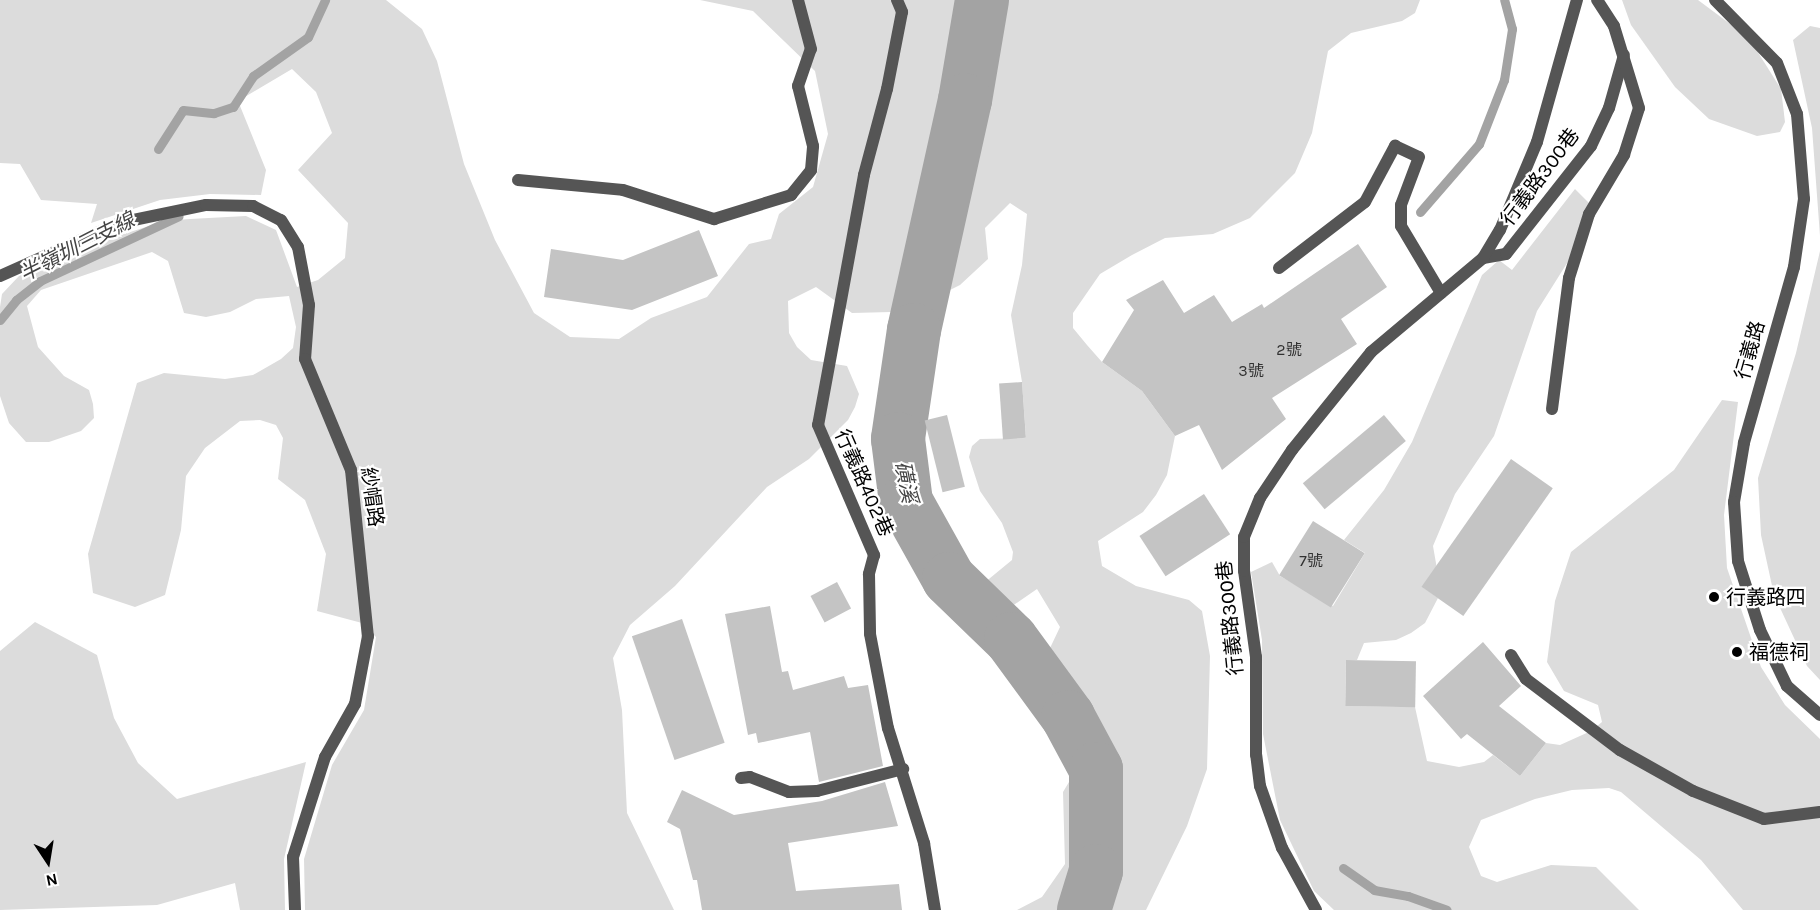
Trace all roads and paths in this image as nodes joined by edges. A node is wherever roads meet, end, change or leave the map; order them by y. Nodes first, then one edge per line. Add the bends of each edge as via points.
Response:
1 (798, 0) edge
2 (897, 0) edge
3 (1577, 0) edge
4 (1597, 0) edge
5 (1715, 0) edge
6 (902, 6) edge
7 (1624, 54) junction
8 (518, 180) dead end
9 (1483, 258) junction
10 (1279, 268) dead end
11 (0, 276) edge
12 (1441, 293) junction
13 (1552, 409) dead end
14 (1511, 655) dead end
15 (1820, 715) edge
16 (903, 769) junction
17 (741, 778) dead end
18 (1820, 812) edge
19 (295, 910) edge
20 (935, 910) edge
21 (1316, 910) edge

1 - 8 street via 811,49 798,86 813,146 811,170 791,195 714,219 622,190
2 - 6 street, 行義路402巷
3 - 9 street, 行義路300巷 via 1537,142 1500,230
4 - 7 street via 1614,26
5 - 15 street, 行義路 via 1777,63 1797,114 1804,199 1794,267 1744,443 1734,502 1738,561 1760,630 1787,686
6 - 16 street, 行義路402巷 via 887,89 864,176 818,425 874,555 869,574 870,634 888,728
7 - 9 street, 行義路300巷 via 1608,108 1591,146 1506,254
7 - 13 street via 1639,108 1624,155 1589,214 1569,278
9 - 12 street, 行義路300巷
10 - 12 street via 1365,202 1395,146 1419,157 1401,205 1401,226
11 - 19 street, 紗帽路 via 119,223 206,205 253,206 281,220 298,247 309,305 305,359 351,471 368,636 355,704 325,757 293,857
12 - 21 street, 行義路300巷 via 1371,352 1350,378 1279,469 1260,498 1244,537 1244,571 1256,657 1256,755 1260,786 1278,838
14 - 18 street via 1526,679 1620,750 1693,791 1764,819
16 - 17 street via 817,791 789,792 750,777
16 - 20 street, 行義路402巷 via 924,843

